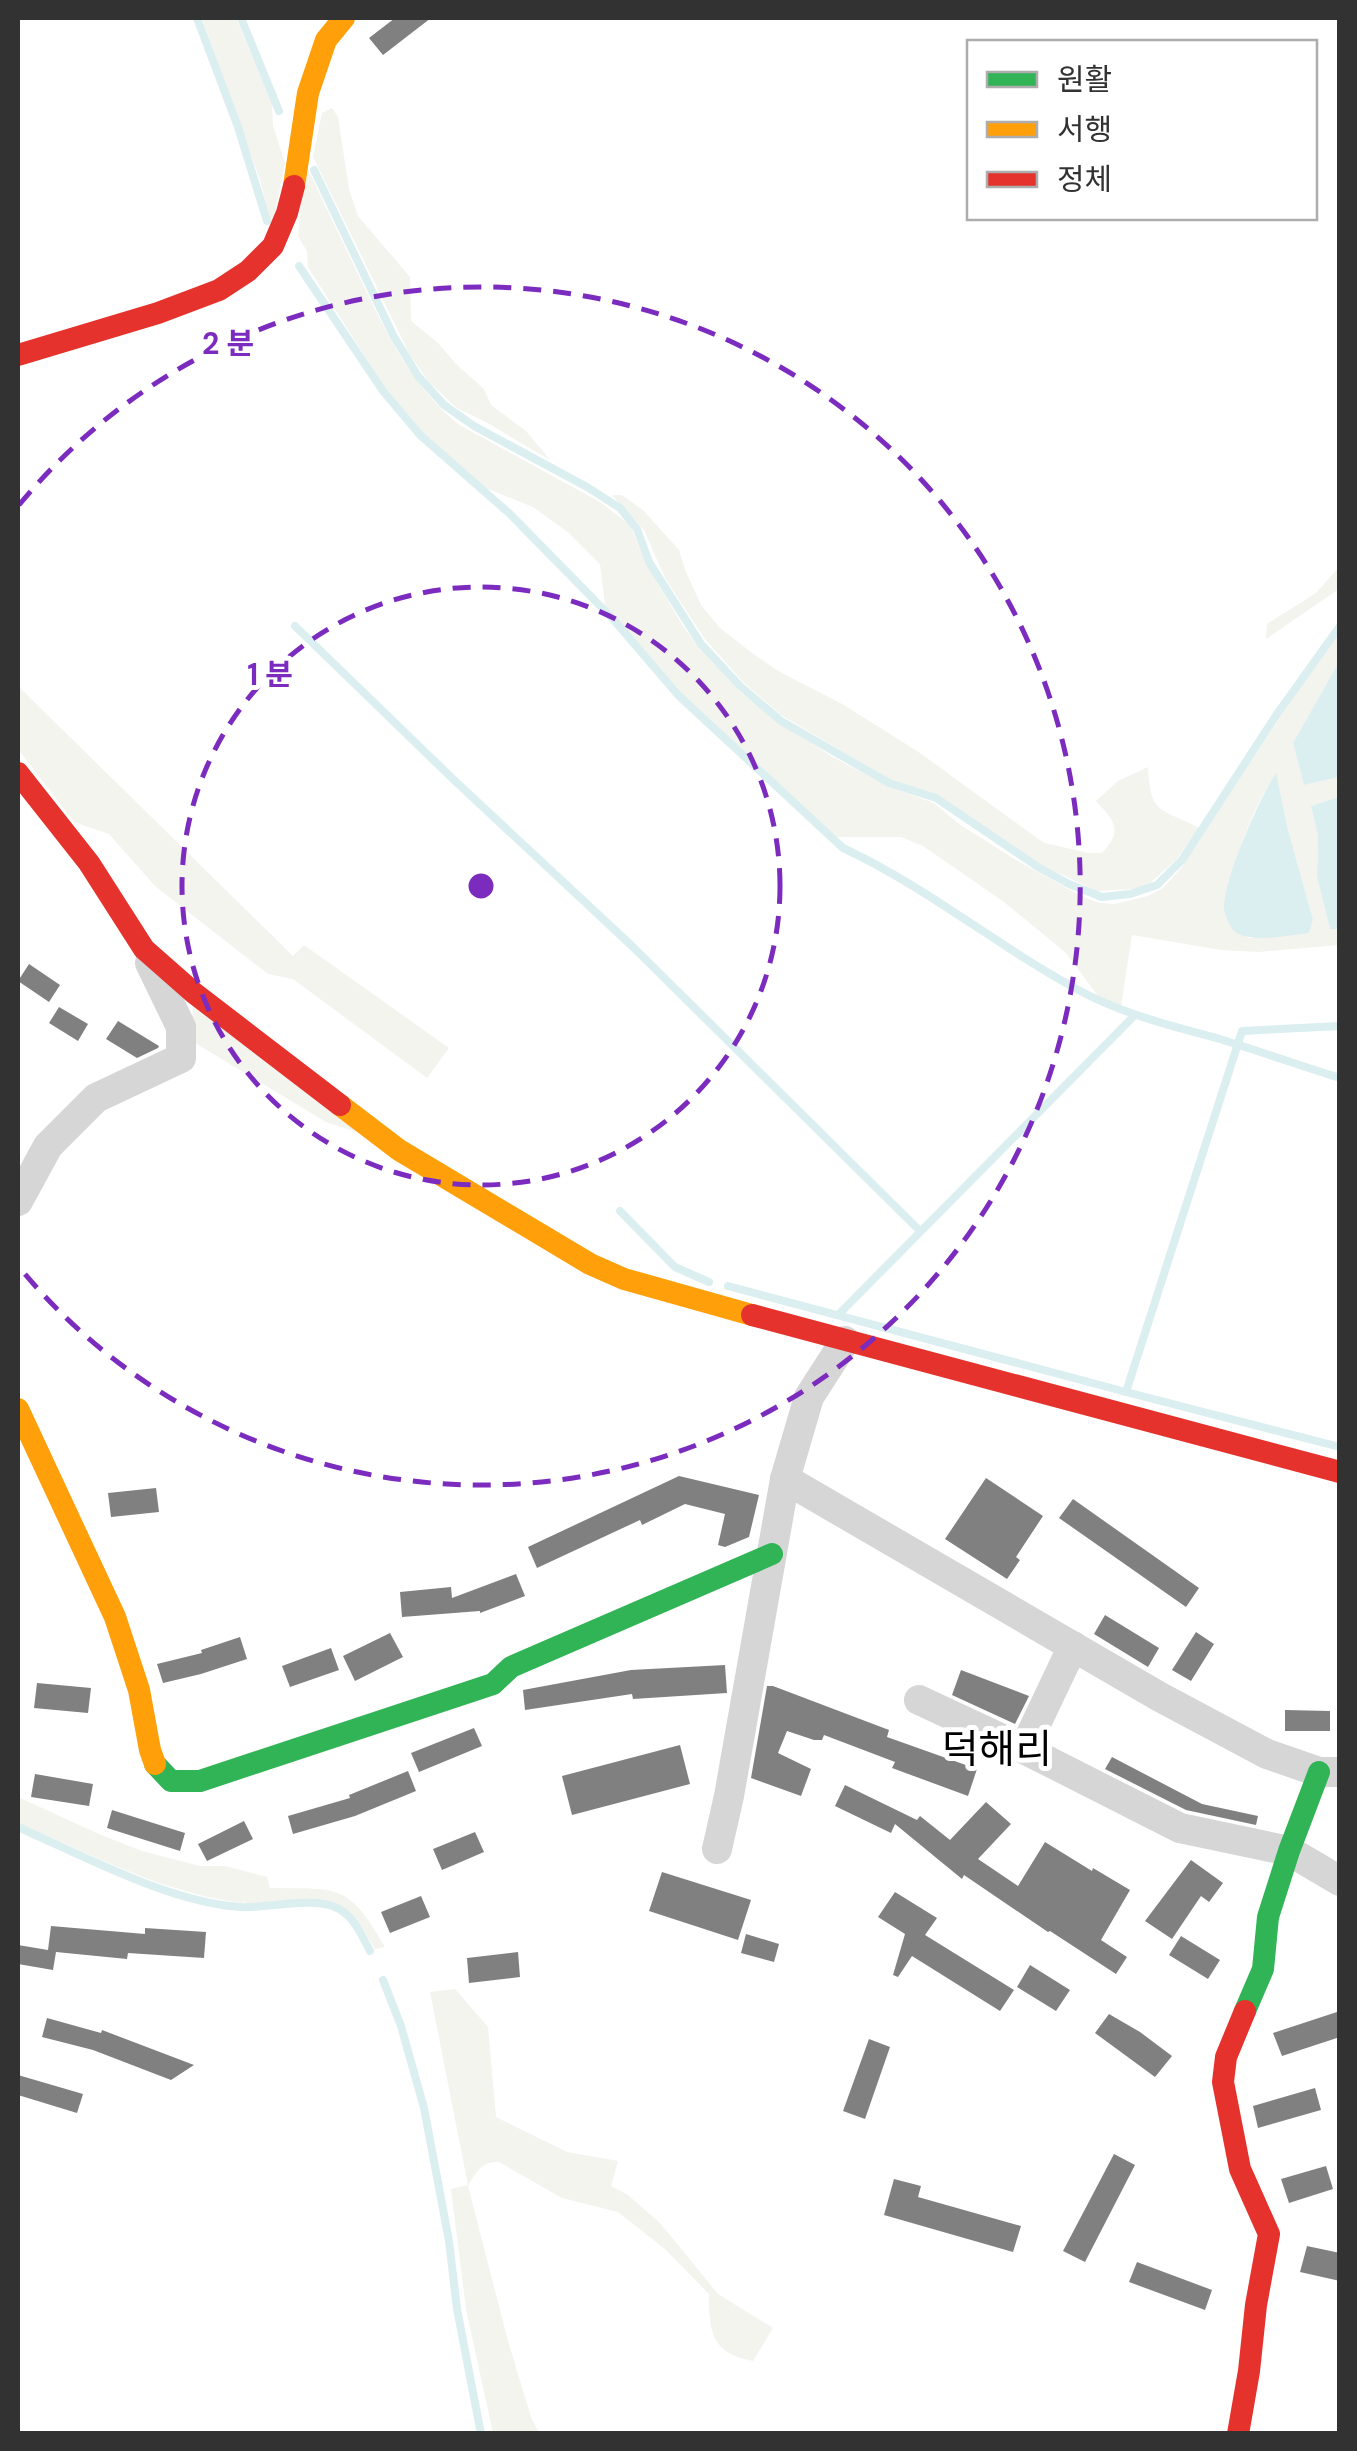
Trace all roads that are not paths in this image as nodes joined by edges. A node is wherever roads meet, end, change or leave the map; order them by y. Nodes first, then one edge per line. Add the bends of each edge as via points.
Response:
1 (344, 18) edge
2 (18, 354) edge
3 (18, 773) edge
4 (144, 949) junction
5 (18, 1201) edge
6 (845, 1341) junction
7 (18, 1409) edge
8 (1340, 1472) edge
9 (785, 1479) junction
10 (772, 1554) junction
11 (1074, 1646) junction
12 (920, 1700) dead end
13 (1024, 1749) junction
14 (1330, 1772) edge
15 (717, 1849) dead end
16 (1289, 1851) junction
17 (1340, 1881) edge
18 (1238, 2434) edge

1 - 2 street via 326,40 308,93 287,212 273,246 248,272 158,313
3 - 4 street via 89,863
4 - 5 street via 181,1027 182,1058 96,1098 48,1146
4 - 6 street via 400,1150 590,1264
6 - 8 street
6 - 9 street via 809,1397
7 - 10 street via 113,1611 140,1690 154,1764 171,1781 200,1781 493,1684 527,1660
9 - 10 street
9 - 11 street
10 - 15 street
11 - 13 street
11 - 14 street via 1267,1754
12 - 13 street
13 - 16 street via 1180,1828
14 - 16 street
16 - 17 street
16 - 18 street via 1268,1917 1262,1969 1226,2057 1224,2082 1240,2169 1269,2234

